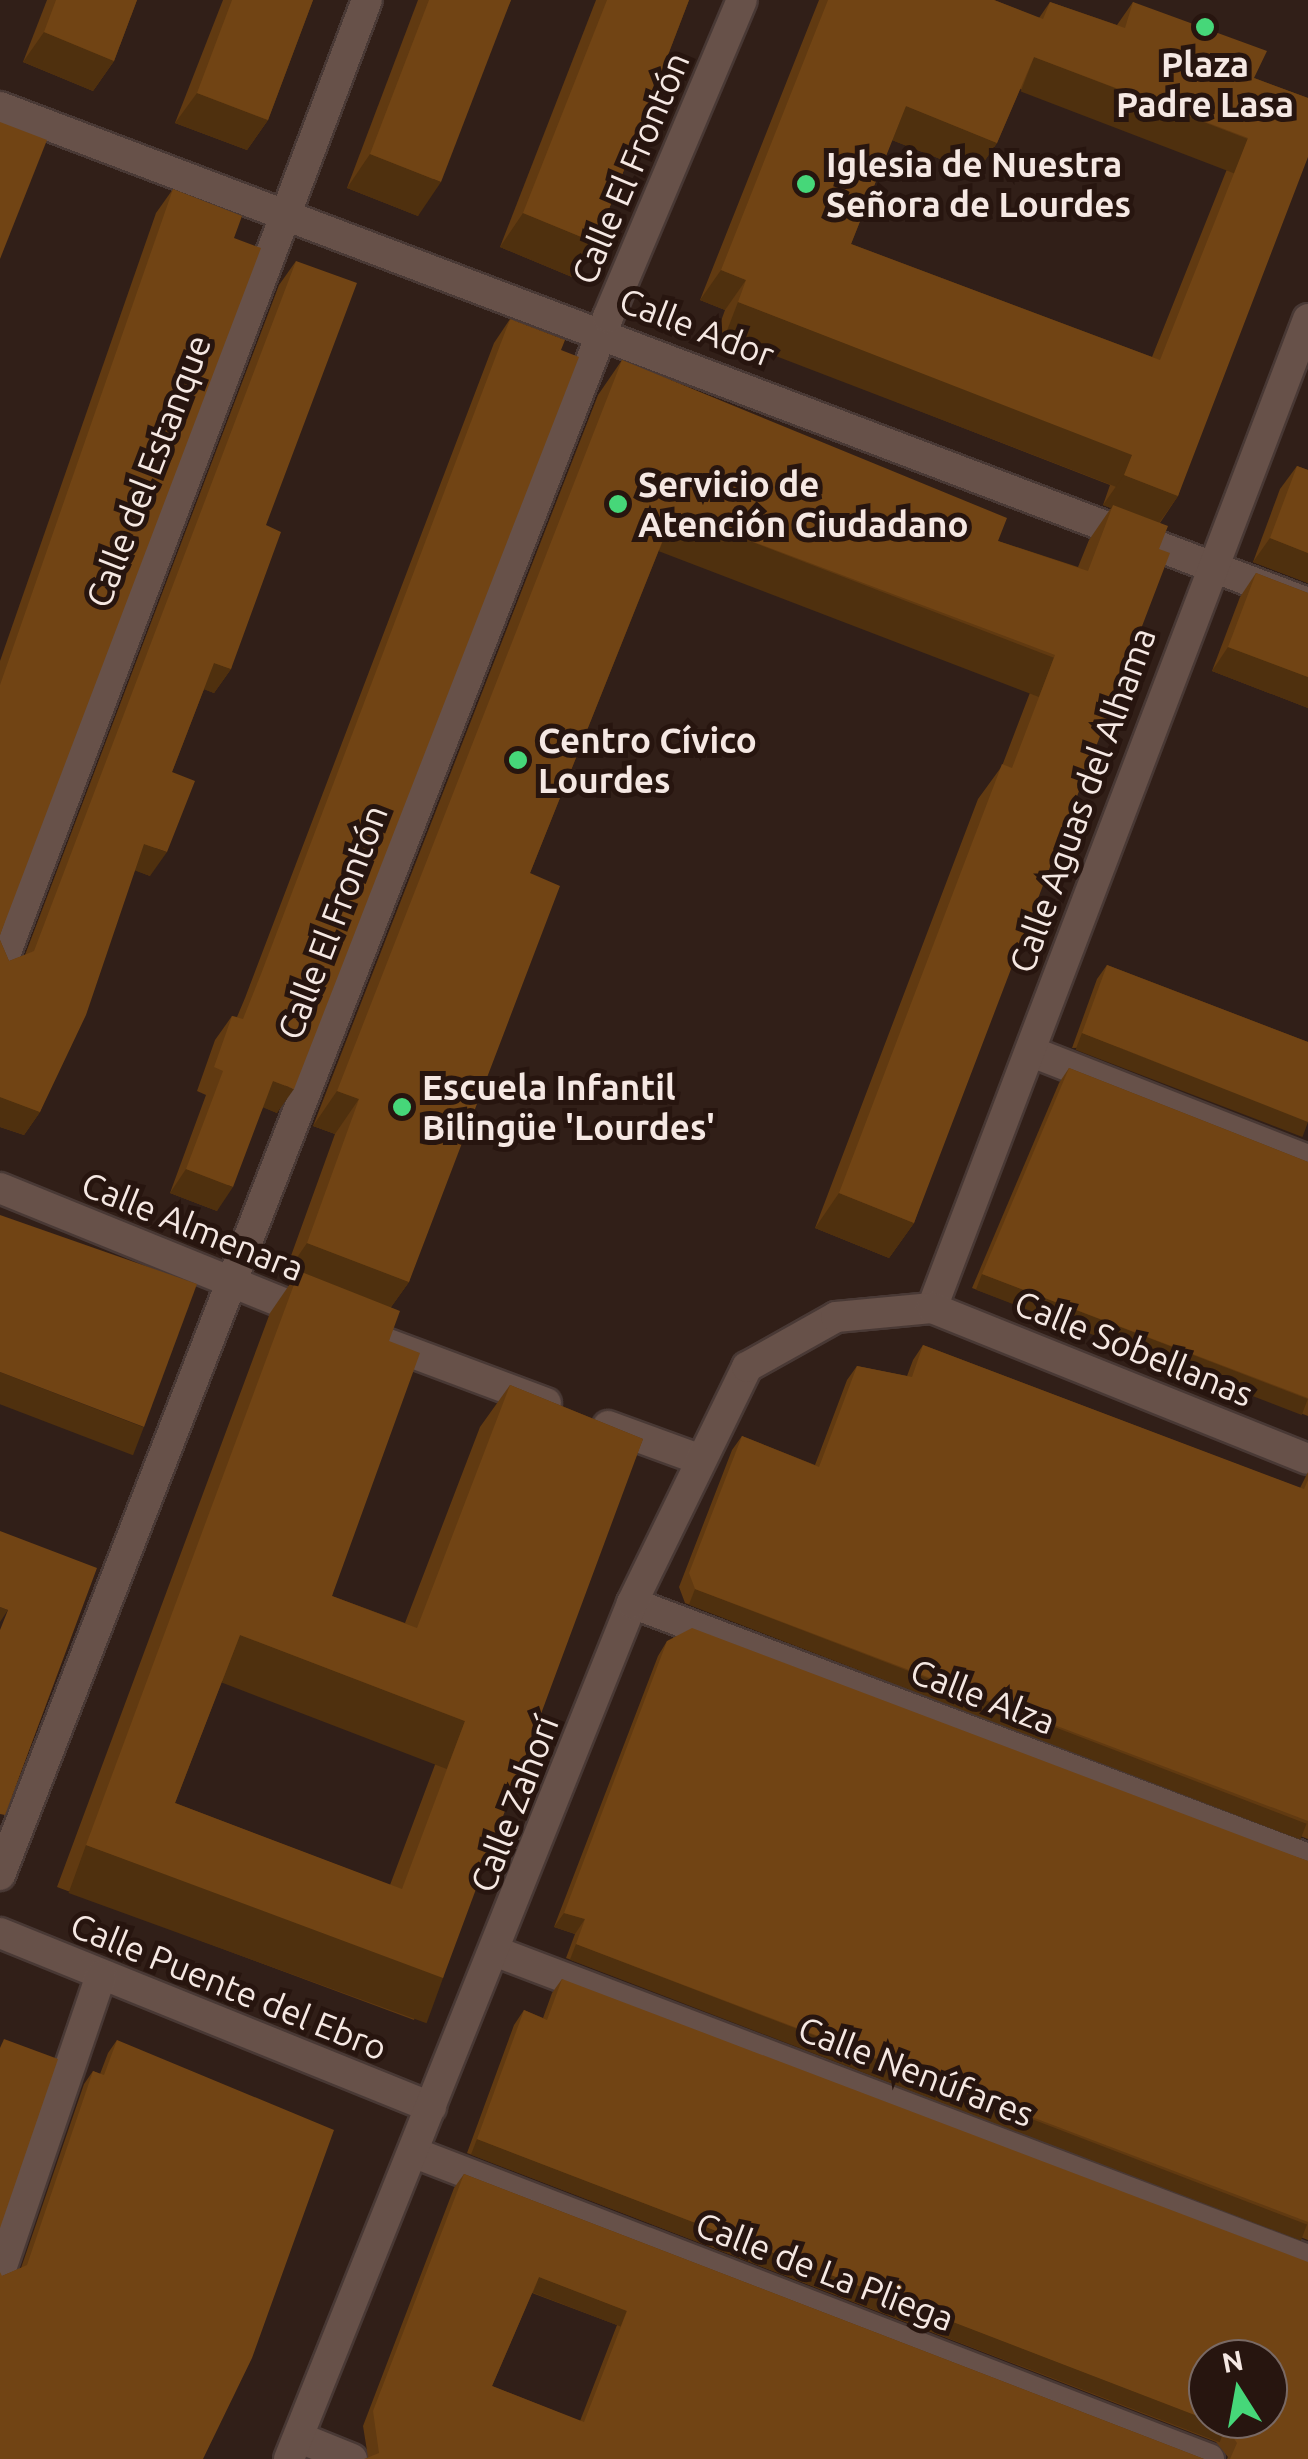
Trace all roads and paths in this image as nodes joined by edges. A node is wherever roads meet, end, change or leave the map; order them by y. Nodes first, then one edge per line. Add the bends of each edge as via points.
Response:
1 (367, 0) edge
2 (742, 0) edge
3 (0, 107) edge
4 (286, 213) junction
5 (1308, 319) edge
6 (602, 332) junction
7 (1209, 562) junction
8 (1308, 603) edge
9 (0, 968) edge
10 (1032, 1052) junction
11 (1308, 1160) edge
12 (0, 1188) edge
13 (231, 1285) junction
14 (932, 1308) junction
15 (696, 1458) junction
16 (1308, 1460) edge
17 (81, 1591) edge
18 (110, 1602) junction
19 (632, 1603) junction
20 (1308, 1860) edge
21 (0, 1874) edge
22 (0, 1932) edge
23 (496, 1952) junction
24 (101, 1976) junction
25 (430, 2108) junction
26 (414, 2152) junction
27 (1308, 2260) edge
28 (0, 2272) edge
29 (294, 2448) edge
30 (352, 2459) edge
31 (1209, 2459) edge

1 - 4 street, Calle del Estanque
2 - 6 street, Calle El Frontón
3 - 4 street, Calle Ador
4 - 6 street, Calle Ador
4 - 9 street, Calle del Estanque
5 - 7 street, Calle Aguas del Alhama
6 - 7 street, Calle Ador
6 - 13 street, Calle El Frontón
7 - 8 street, Calle Ador
7 - 10 street, Calle Aguas del Alhama
10 - 11 street
10 - 14 street, Calle Aguas del Alhama
12 - 13 street, Calle Almenara
13 - 15 street, Calle Almenara
13 - 18 street, Calle El Frontón
14 - 15 street, Calle Zahorí via 836,1317 788,1336 746,1368
14 - 16 street, Calle Sobellanas
15 - 19 street, Calle Zahorí
17 - 18 street
18 - 21 street, Calle El Frontón
19 - 20 street, Calle Alza
19 - 23 street, Calle Zahorí
22 - 24 street, Calle Puente del Ebro
23 - 25 street, Calle Zahorí
23 - 27 street, Calle Nenúfares
24 - 25 street, Calle Puente del Ebro
24 - 28 street
25 - 26 street, Calle Zahorí
26 - 29 street, Calle Zahorí
26 - 31 street, Calle de La Pliega
29 - 30 street

